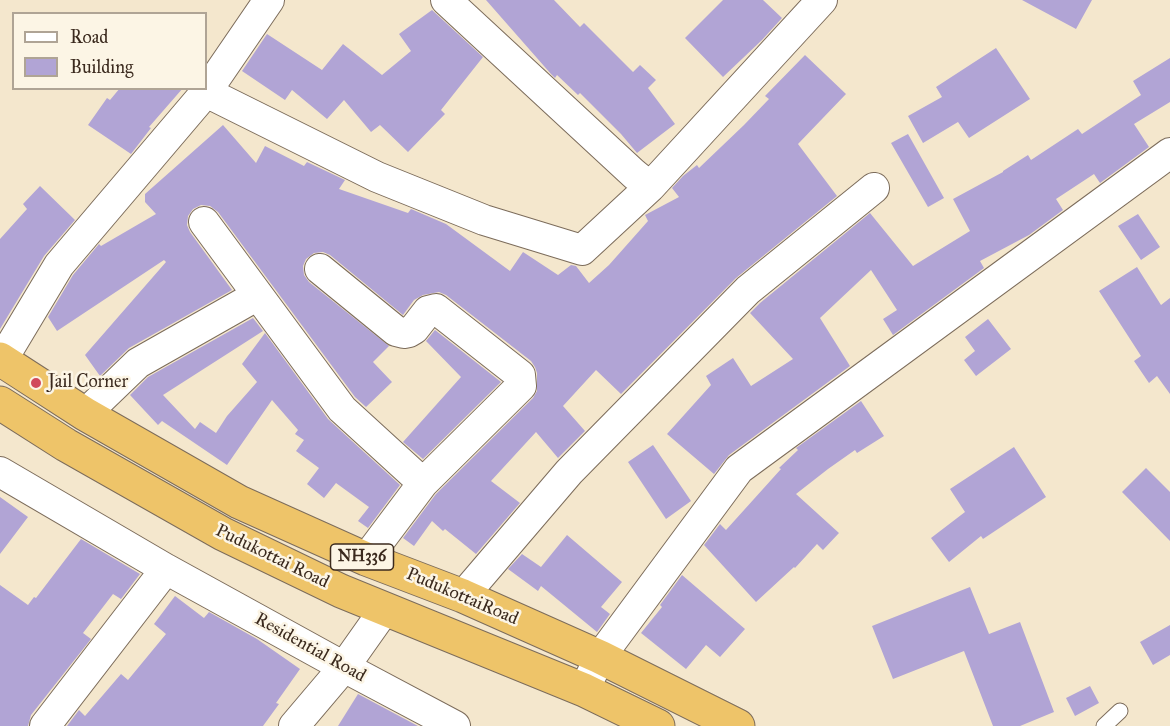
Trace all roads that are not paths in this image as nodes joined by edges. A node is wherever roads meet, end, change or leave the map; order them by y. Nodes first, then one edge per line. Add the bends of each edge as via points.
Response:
1 (269, 0) edge
2 (446, 0) edge
3 (822, 0) edge
4 (206, 92) junction
5 (1170, 153) edge
6 (650, 187) junction
7 (874, 188) dead end
8 (204, 222) dead end
9 (320, 269) dead end
10 (258, 295) junction
11 (1, 359) edge
12 (0, 403) edge
13 (85, 414) junction
14 (0, 472) edge
15 (423, 483) junction
16 (366, 559) junction
17 (166, 569) junction
18 (463, 596) junction
19 (385, 609) junction
20 (600, 657) junction
21 (344, 667) junction
22 (584, 690) junction
23 (1120, 711) dead end
24 (45, 726) edge
25 (294, 726) edge
26 (455, 726) edge
27 (657, 726) edge
28 (738, 726) edge
29 (1104, 726) edge

1 - 4 street
2 - 6 street
3 - 6 street
4 - 6 street via 377,177 484,220 582,250
4 - 11 street via 59,265
5 - 20 street via 739,469
7 - 18 street via 748,290 569,472
8 - 10 street
9 - 15 street via 396,331 409,332 428,311 436,309 520,375 521,386
10 - 13 street via 138,363
10 - 15 street via 342,409
11 - 13 highway, PudukottaiRoad / NH336
12 - 19 highway, Pudukottai Road / NH336 via 223,534
13 - 16 highway, PudukottaiRoad / NH336 via 239,502
14 - 17 street, Residential Road
15 - 16 street
16 - 18 highway, PudukottaiRoad / NH336
17 - 21 street, Residential Road
17 - 24 street
18 - 20 highway, PudukottaiRoad / NH336
19 - 21 street
19 - 22 highway, Pudukottai Road / NH336
20 - 22 street
20 - 28 highway, PudukottaiRoad / NH336
21 - 25 street
21 - 26 street, Residential Road
22 - 27 highway, Pudukottai Road / NH336
23 - 29 lane

